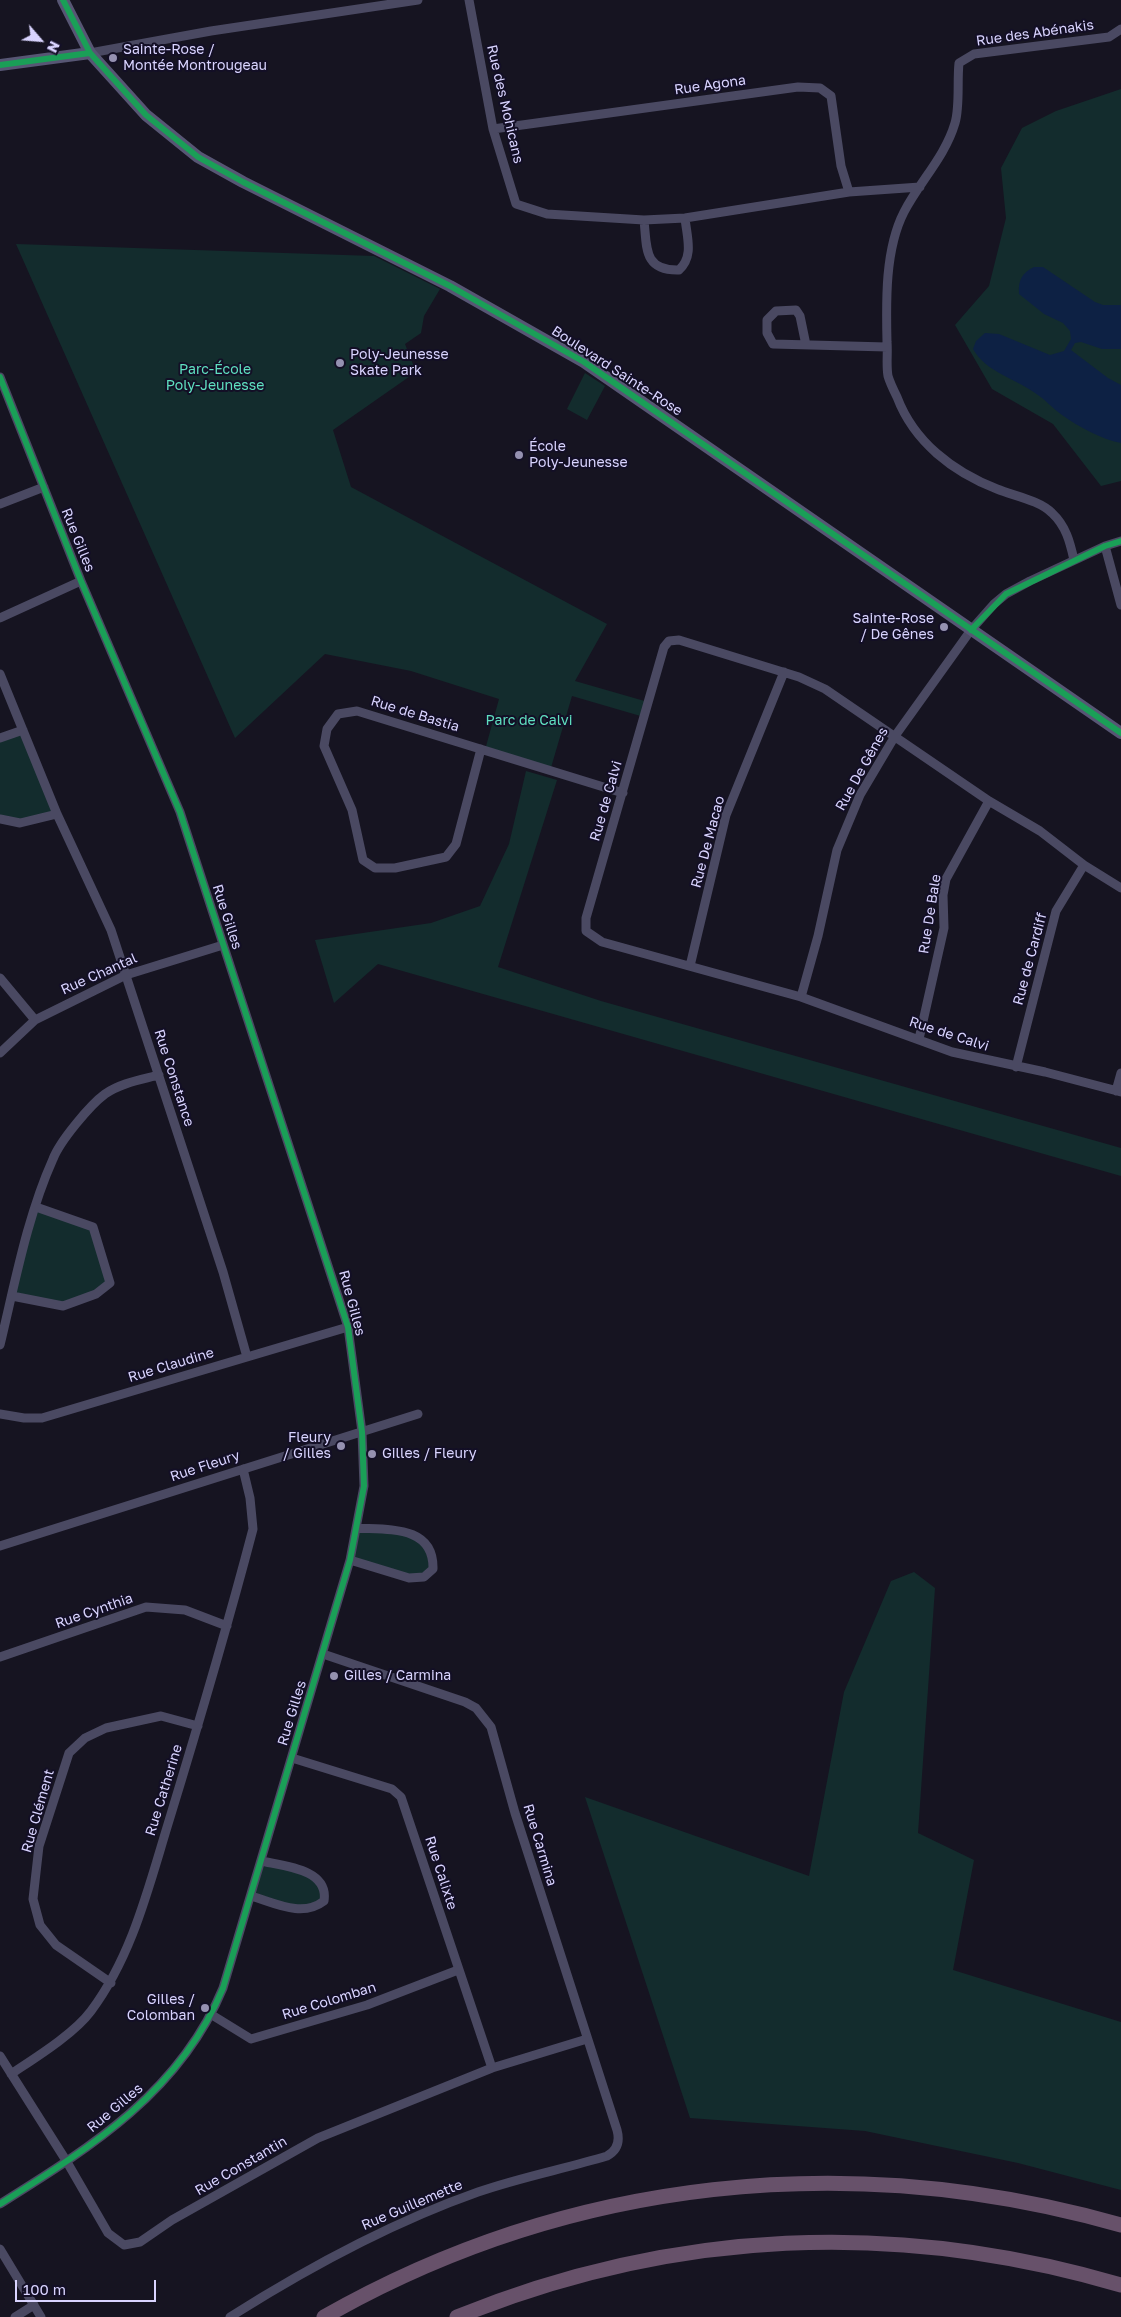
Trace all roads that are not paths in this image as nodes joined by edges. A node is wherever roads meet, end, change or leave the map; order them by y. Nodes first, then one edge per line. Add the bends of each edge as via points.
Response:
1 (63, 0) edge
2 (418, 0) edge
3 (469, 0) edge
4 (1121, 29) edge
5 (90, 53) junction
6 (0, 65) edge
7 (493, 128) junction
8 (920, 187) junction
9 (849, 192) junction
10 (685, 218) junction
11 (644, 220) junction
12 (806, 345) junction
13 (888, 347) junction
14 (0, 377) edge
15 (44, 487) junction
16 (0, 504) edge
17 (1121, 541) edge
18 (1105, 546) junction
19 (1074, 560) junction
20 (81, 581) junction
21 (1121, 605) edge
22 (0, 618) edge
23 (971, 630) junction
24 (784, 672) junction
25 (0, 674) edge
26 (23, 730) junction
27 (1121, 733) edge
28 (895, 736) junction
29 (0, 738) edge
30 (481, 749) junction
31 (623, 793) junction
32 (989, 801) junction
33 (57, 814) junction
34 (0, 820) edge
35 (1084, 864) junction
36 (1121, 888) edge
37 (223, 945) junction
38 (690, 966) junction
39 (126, 975) junction
40 (0, 978) edge
41 (801, 997) junction
42 (35, 1020) junction
43 (919, 1039) junction
44 (0, 1053) edge
45 (1016, 1067) junction
46 (1121, 1073) edge
47 (159, 1075) junction
48 (1118, 1092) edge
49 (36, 1207) junction
50 (12, 1296) junction
51 (348, 1327) junction
52 (0, 1345) edge
53 (247, 1357) junction
54 (0, 1414) edge
55 (418, 1414) dead end
56 (362, 1432) junction
57 (244, 1468) junction
58 (356, 1528) junction
59 (0, 1546) edge
60 (350, 1560) junction
61 (227, 1626) junction
62 (323, 1654) junction
63 (0, 1657) edge
64 (198, 1726) junction
65 (292, 1758) junction
66 (261, 1861) junction
67 (251, 1896) junction
68 (458, 1970) junction
69 (111, 1983) junction
70 (212, 2015) junction
71 (587, 2039) junction
72 (0, 2056) edge
73 (492, 2068) junction
74 (11, 2074) junction
75 (616, 2148) joint
76 (67, 2162) junction
77 (0, 2204) edge
78 (1121, 2225) edge
79 (0, 2250) edge
80 (1121, 2285) edge
81 (34, 2305) junction
82 (15, 2317) edge
83 (41, 2317) edge
84 (230, 2317) edge
85 (324, 2317) edge
86 (457, 2317) edge

1 - 5 street, Boulevard Sainte-Rose
2 - 5 street
3 - 7 street, Rue des Mohicans
4 - 8 street, Rue des Abénakis via 1109,37 974,54 959,63 955,122 939,159
5 - 6 street
5 - 23 street, Boulevard Sainte-Rose via 146,115 198,157 450,286 584,362
7 - 9 street, Rue Agona via 798,87 820,88 832,96
7 - 11 street, Rue des Mohicans via 516,204 547,214
8 - 9 street, Rue des Mohicans
8 - 13 street, Rue des Abénakis via 904,212 894,243 886,294
9 - 10 street, Rue des Mohicans
10 - 11 street, Rue des Mohicans
10 - 11 street via 687,263 679,270 669,271 648,257
12 - 12 street via 796,310 776,311 767,320 766,333 773,344
12 - 13 street
13 - 19 street, Rue des Abénakis via 888,377 918,436 964,474 1051,511 1069,537
14 - 15 street, Rue Gilles
15 - 16 street
15 - 20 street, Rue Gilles
17 - 18 street, Rue De Gênes
18 - 19 street, Rue De Gênes
18 - 21 street
19 - 23 street, Rue De Gênes via 1006,594
20 - 22 street
20 - 37 street, Rue Gilles via 180,812
23 - 27 street, Boulevard Sainte-Rose
23 - 28 street, Rue De Gênes
24 - 28 street, Rue de Calvi via 825,689
24 - 31 street, Rue de Calvi via 679,640 670,642 664,647
24 - 38 street, Rue De Macao via 726,815
25 - 26 street, Rue Constance
26 - 29 street
26 - 33 street, Rue Constance
28 - 32 street, Rue de Calvi
28 - 41 street, Rue De Gênes via 860,795 837,850
30 - 30 street, Rue de Bastia via 357,711 338,714 327,729 324,746 352,810 363,860 375,868 395,868 446,857 456,844
30 - 31 street, Rue de Bastia
31 - 38 street, Rue de Calvi via 586,918 586,931 602,942
32 - 35 street, Rue de Calvi via 1040,831
32 - 43 street, Rue De Bale via 946,879 944,928
33 - 34 street via 20,823
33 - 39 street, Rue Constance via 111,930
35 - 36 street, Rue de Calvi
35 - 45 street, Rue de Cardiff via 1056,911
37 - 39 street, Rue Chantal
37 - 51 street, Rue Gilles
38 - 41 street, Rue de Calvi
39 - 42 street, Rue Chantal
39 - 47 street, Rue Constance
40 - 42 street
41 - 43 street, Rue de Calvi
42 - 44 street, Rue Chantal
43 - 45 street, Rue de Calvi via 952,1052
45 - 48 street, Rue de Calvi
46 - 48 street
47 - 49 street via 130,1082 106,1094 88,1109 53,1157
47 - 53 street, Rue Constance
49 - 50 street
49 - 50 street via 93,1227 110,1283 96,1294 63,1306
50 - 52 street
51 - 53 street, Rue Claudine
51 - 56 street, Rue Gilles
53 - 54 street, Rue Claudine via 42,1418
55 - 56 street, Rue Fleury
56 - 57 street, Rue Fleury
56 - 58 street, Rue Gilles via 364,1486
57 - 59 street, Rue Fleury
57 - 61 street, Rue Catherine via 253,1529
58 - 60 street, Rue Gilles
58 - 60 street via 405,1532 424,1540 434,1556 433,1569 424,1577 409,1578
60 - 62 street, Rue Gilles
61 - 63 street, Rue Cynthia via 185,1610 146,1607
61 - 64 street, Rue Catherine
62 - 65 street, Rue Gilles
62 - 71 street, Rue Carmina via 465,1702 476,1708 490,1727
64 - 69 street, Rue Catherine via 132,1940
64 - 69 street, Rue Clément via 161,1716 106,1728 85,1738 69,1753 39,1846 33,1899 40,1925 56,1945
65 - 66 street, Rue Gilles
65 - 68 street, Rue Calixte via 392,1789 401,1798
66 - 67 street, Rue Gilles
66 - 67 street via 303,1871 321,1882 324,1901 315,1908 302,1910
67 - 70 street, Rue Gilles
68 - 70 street, Rue Colomban via 366,2005 251,2039
68 - 73 street, Rue Calixte
69 - 74 street, Rue Catherine via 90,2014 51,2048
70 - 76 street, Rue Gilles via 164,2082 136,2110
71 - 73 street, Rue Constantin
71 - 75 street, Rue Carmina via 617,2130
72 - 74 street, Rue Constantin
73 - 76 street, Rue Constantin via 318,2138 172,2220 140,2242 124,2244 108,2233
74 - 76 street, Rue Constantin
75 - 84 street, Rue Guillemette via 607,2156 478,2192 394,2226 313,2267
76 - 77 street, Rue Gilles
78 - 85 highway via 1022,2201 920,2186 810,2182 710,2189 615,2204 506,2235 418,2269
79 - 81 street
80 - 86 highway via 1037,2263 966,2251 876,2242 795,2241 712,2248 619,2264 540,2286
81 - 82 street
81 - 83 street

